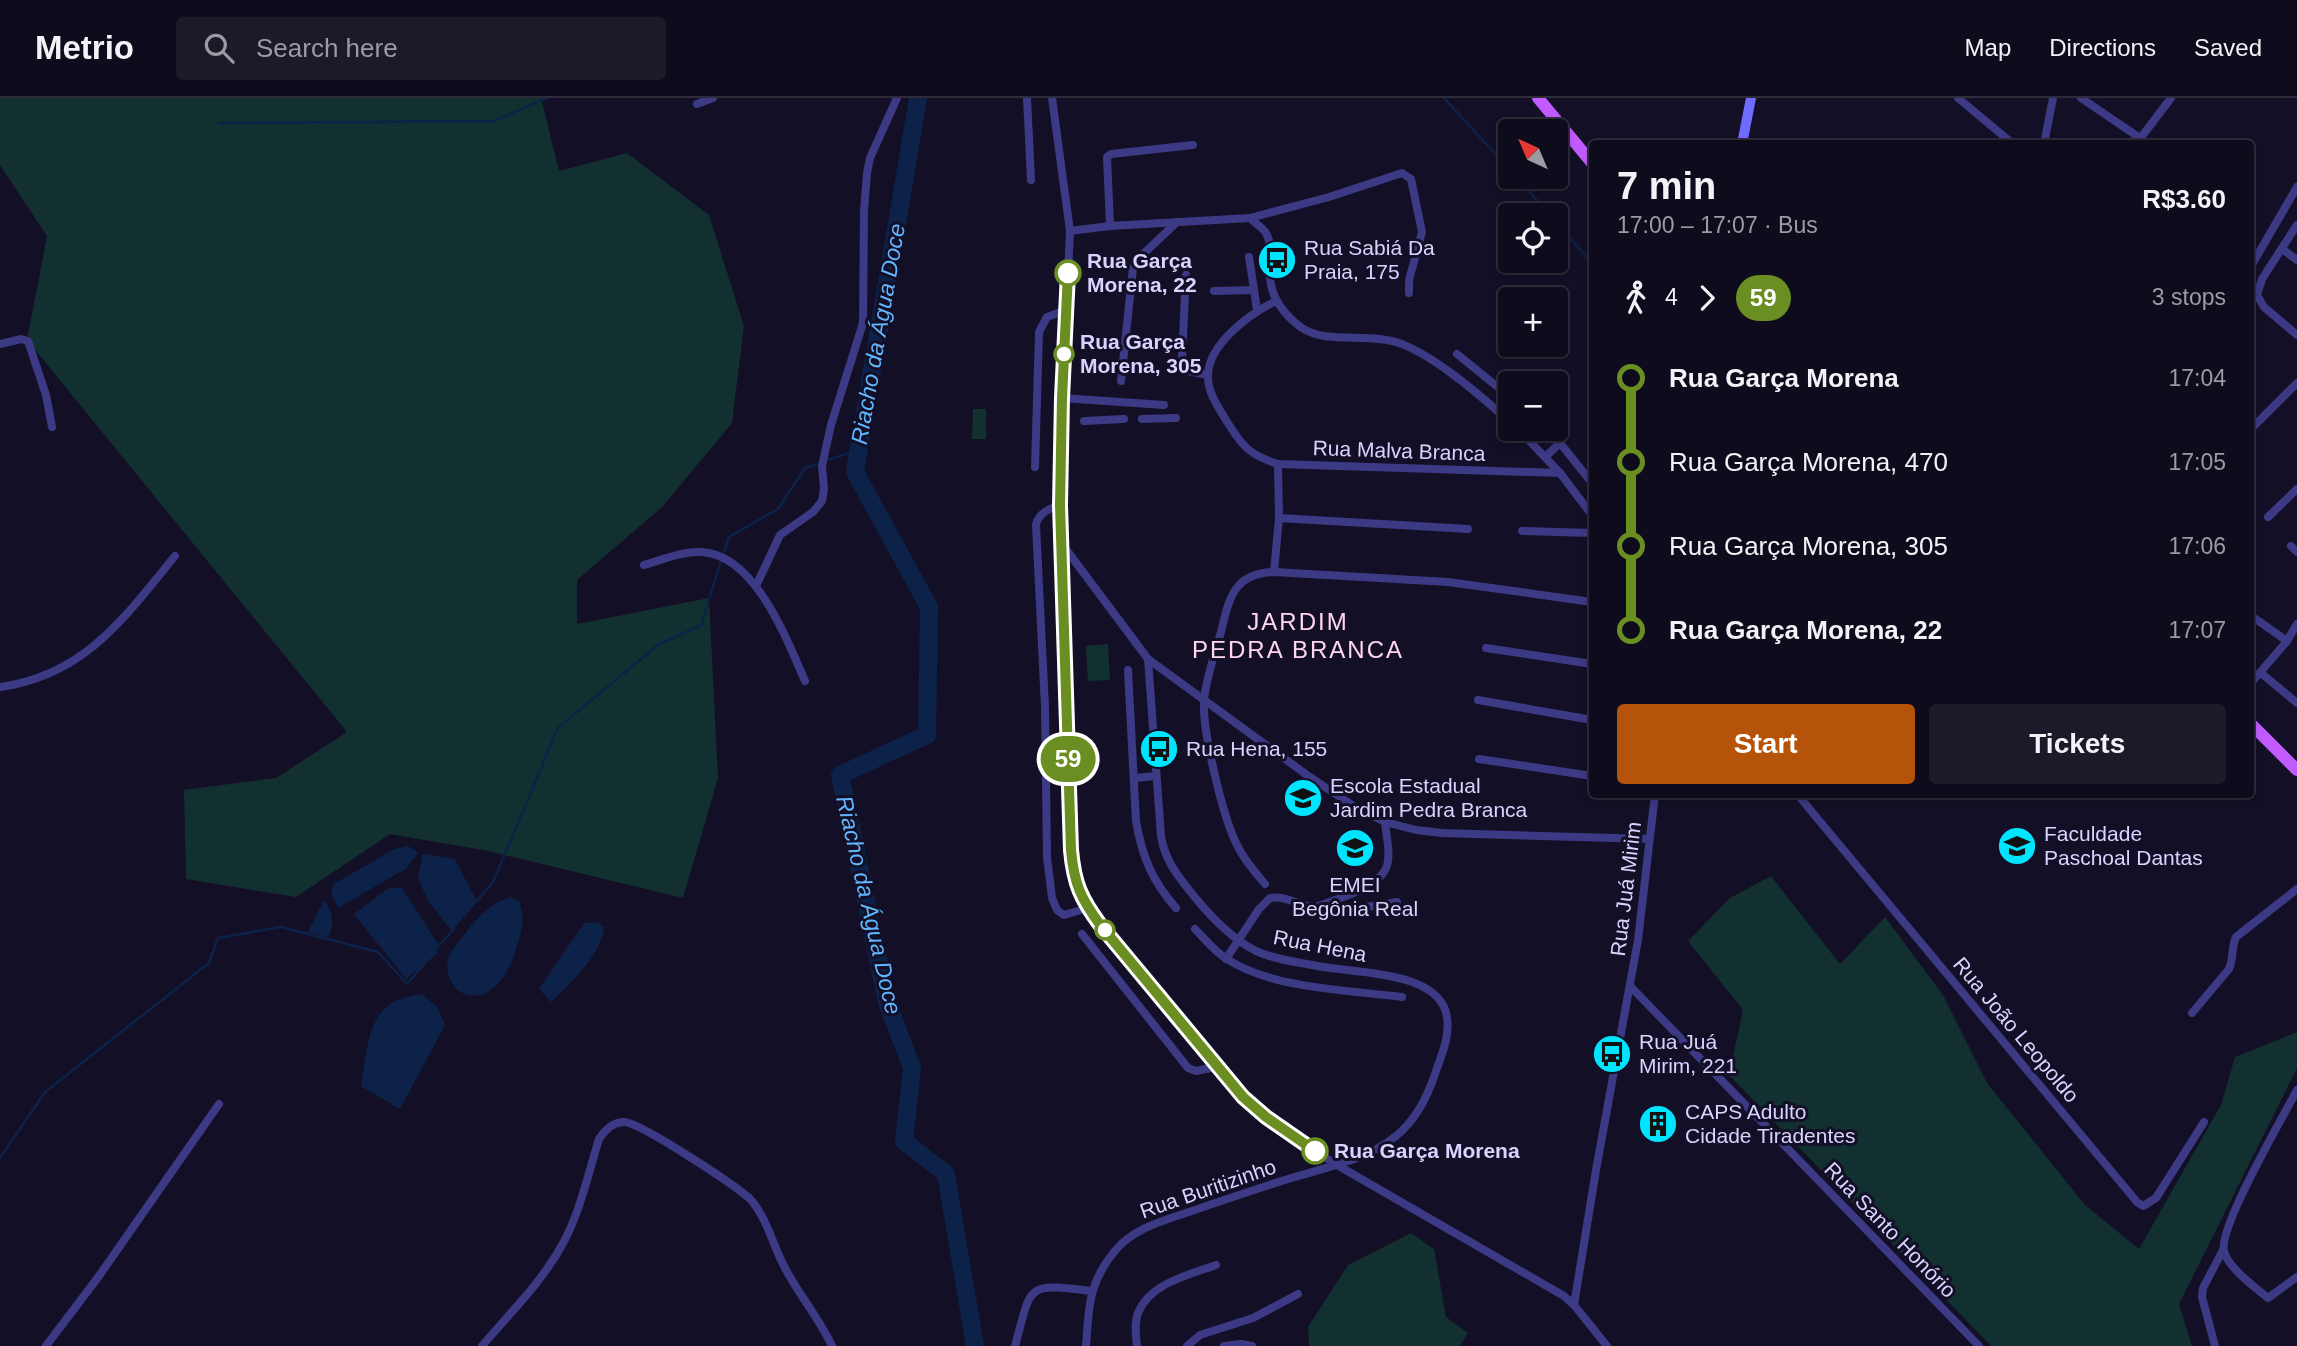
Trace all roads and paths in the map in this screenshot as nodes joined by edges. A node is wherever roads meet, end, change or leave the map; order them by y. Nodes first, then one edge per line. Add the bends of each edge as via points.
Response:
1 (713, 98) edge
2 (897, 98) edge
3 (1027, 98) edge
4 (1052, 98) edge
5 (1538, 98) edge
6 (1751, 98) edge
7 (1958, 98) edge
8 (2053, 98) edge
9 (2081, 98) edge
10 (2171, 98) edge
11 (697, 104) dead end
12 (1743, 140) edge
13 (2008, 140) edge
14 (2044, 140) edge
15 (2137, 140) edge
16 (2139, 140) edge
17 (1193, 145) dead end
18 (1589, 159) edge
19 (1031, 180) dead end
20 (2297, 187) edge
21 (1250, 219) junction
22 (1177, 222) junction
23 (2297, 225) edge
24 (1111, 226) junction
25 (1070, 231) junction
26 (2282, 249) junction
27 (1249, 257) dead end
28 (2297, 260) edge
29 (2254, 261) edge
30 (1186, 275) dead end
31 (1214, 290) dead end
32 (1254, 290) junction
33 (1409, 293) dead end
34 (1276, 301) junction
35 (1066, 310) junction
36 (1257, 310) junction
37 (2297, 335) edge
38 (0, 344) edge
39 (1457, 354) dead end
40 (1208, 375) junction
41 (1121, 381) dead end
42 (2297, 383) edge
43 (1498, 387) edge
44 (1062, 398) junction
45 (1109, 401) junction
46 (1151, 404) junction
47 (1164, 405) dead end
48 (1498, 412) edge
49 (1176, 418) dead end
50 (1124, 419) dead end
51 (1109, 420) junction
52 (1084, 421) dead end
53 (2254, 426) edge
54 (52, 427) dead end
55 (1530, 441) edge
56 (1560, 443) joint
57 (1545, 457) junction
58 (1278, 464) junction
59 (1035, 467) dead end
60 (1560, 473) junction
61 (1589, 479) edge
62 (2297, 489) edge
63 (1060, 505) junction
64 (1589, 511) edge
65 (2268, 517) dead end
66 (1279, 518) junction
67 (1468, 529) dead end
68 (1522, 531) dead end
69 (1589, 533) edge
70 (1061, 543) junction
71 (175, 556) dead end
72 (644, 565) dead end
73 (1274, 572) junction
74 (756, 586) junction
75 (1589, 602) edge
76 (2254, 618) edge
77 (2297, 624) edge
78 (2287, 641) junction
79 (1486, 648) dead end
80 (1148, 659) junction
81 (1589, 664) edge
82 (1128, 670) dead end
83 (2261, 673) junction
84 (2254, 680) edge
85 (805, 681) dead end
86 (0, 687) edge
87 (1204, 700) junction
88 (1478, 701) dead end
89 (2297, 703) edge
90 (1589, 720) edge
91 (2254, 727) edge
92 (1479, 759) dead end
93 (2297, 770) edge
94 (1156, 776) junction
95 (1589, 776) edge
96 (1135, 778) junction
97 (1654, 798) edge
98 (1800, 798) edge
99 (1385, 822) junction
100 (1649, 839) junction
101 (1265, 884) dead end
102 (2297, 889) edge
103 (1397, 902) dead end
104 (1088, 908) junction
105 (1176, 908) dead end
106 (1314, 908) junction
107 (1195, 929) dead end
108 (1082, 934) dead end
109 (1239, 940) junction
110 (1226, 959) junction
111 (1631, 987) junction
112 (1402, 997) dead end
113 (2192, 1013) dead end
114 (1216, 1067) junction
115 (2297, 1090) edge
116 (219, 1104) dead end
117 (2204, 1122) dead end
118 (1337, 1165) junction
119 (2223, 1250) junction
120 (1216, 1265) dead end
121 (2297, 1277) edge
122 (1091, 1291) junction
123 (1298, 1294) dead end
124 (1574, 1305) junction
125 (46, 1346) edge
126 (482, 1346) edge
127 (832, 1346) edge
128 (1015, 1346) edge
129 (1086, 1346) edge
130 (1137, 1346) edge
131 (1187, 1346) edge
132 (1224, 1346) edge
133 (1251, 1346) edge
134 (1607, 1346) edge
135 (1979, 1346) edge
136 (2215, 1346) edge

1 - 11 street
2 - 74 street via 867,173 863,323 831,425 822,466 822,500 780,536
3 - 19 street
4 - 25 street
5 - 18 main road
6 - 12 main road
7 - 13 street
8 - 14 street
9 - 15 street
10 - 16 street
17 - 24 street via 1107,157
20 - 29 street
21 - 22 street
21 - 33 street via 1402,173 1411,179 1422,232
21 - 34 street via 1268,237
22 - 24 street
22 - 41 street via 1133,268
23 - 26 street
24 - 25 street
25 - 35 street
26 - 28 street
26 - 37 street via 2257,295 2264,307
27 - 32 street
30 - 40 street via 1182,356 1188,371
31 - 32 street
32 - 36 street
34 - 36 street
34 - 48 street via 1313,335 1377,338 1411,349
35 - 44 street
35 - 59 street via 1048,317 1039,332
36 - 40 street via 1219,346
38 - 54 street via 28,341
39 - 43 street
40 - 58 street via 1216,405 1241,444 1260,459
42 - 53 street
44 - 45 street
44 - 63 street
45 - 46 street
45 - 51 street
46 - 47 street
46 - 49 street via 1147,419
50 - 51 street
51 - 52 street
55 - 57 street
56 - 57 street
56 - 61 street
57 - 60 street
58 - 60 street, Rua Malva Branca
58 - 66 street
60 - 64 street
62 - 65 street
63 - 70 street
63 - 104 street via 1040,516 1036,525 1047,857 1057,910 1064,915
66 - 67 street
66 - 73 street
68 - 69 street
70 - 80 street
70 - 104 street via 1071,850 1075,883
71 - 86 street via 117,625 75,662
72 - 74 street via 702,552 724,559
73 - 75 street via 1448,582
73 - 87 street via 1245,578 1230,599
74 - 85 street
76 - 78 street
77 - 78 street
78 - 83 street
79 - 81 street
80 - 87 street
80 - 94 street, Rua Hena
82 - 96 street
83 - 84 street
83 - 89 street
87 - 99 street via 1307,775
87 - 101 street via 1213,766 1230,827 1244,858
88 - 90 street
91 - 93 main road
92 - 95 street
94 - 96 street
94 - 109 street, Rua Hena via 1168,863 1204,909
96 - 105 street via 1136,821 1144,859
97 - 100 street, Rua Juá Mirim
98 - 117 street, Rua João Leopoldo via 2137,1202 2143,1206 2156,1198
99 - 100 street via 1442,833
99 - 106 street via 1388,860 1381,877
100 - 111 street, Rua Juá Mirim
102 - 113 street via 2236,937 2229,969
103 - 106 street via 1363,908
104 - 114 street
106 - 109 street via 1270,898
107 - 110 street
108 - 114 street via 1188,1068
109 - 110 street
109 - 118 street, Rua Hena via 1271,956 1416,983 1446,1009 1446,1040 1428,1096 1415,1117 1379,1148
110 - 112 street via 1273,979
111 - 124 street, Rua Juá Mirim
111 - 135 street, Rua Santo Honório
114 - 118 street via 1266,1117
115 - 119 street via 2228,1225
116 - 125 street
118 - 122 street, Rua Buritizinho via 1240,1194 1136,1233 1115,1250
118 - 124 street
119 - 121 street via 2268,1298
119 - 136 street via 2202,1297
120 - 130 street via 1167,1283 1144,1303 1138,1314
122 - 128 street via 1036,1289 1028,1300
122 - 129 street, Rua Buritizinho
123 - 131 street via 1253,1318 1200,1335
124 - 134 street
126 - 127 street via 562,1245 599,1139 620,1122 648,1132 736,1187 753,1203
132 - 133 street

